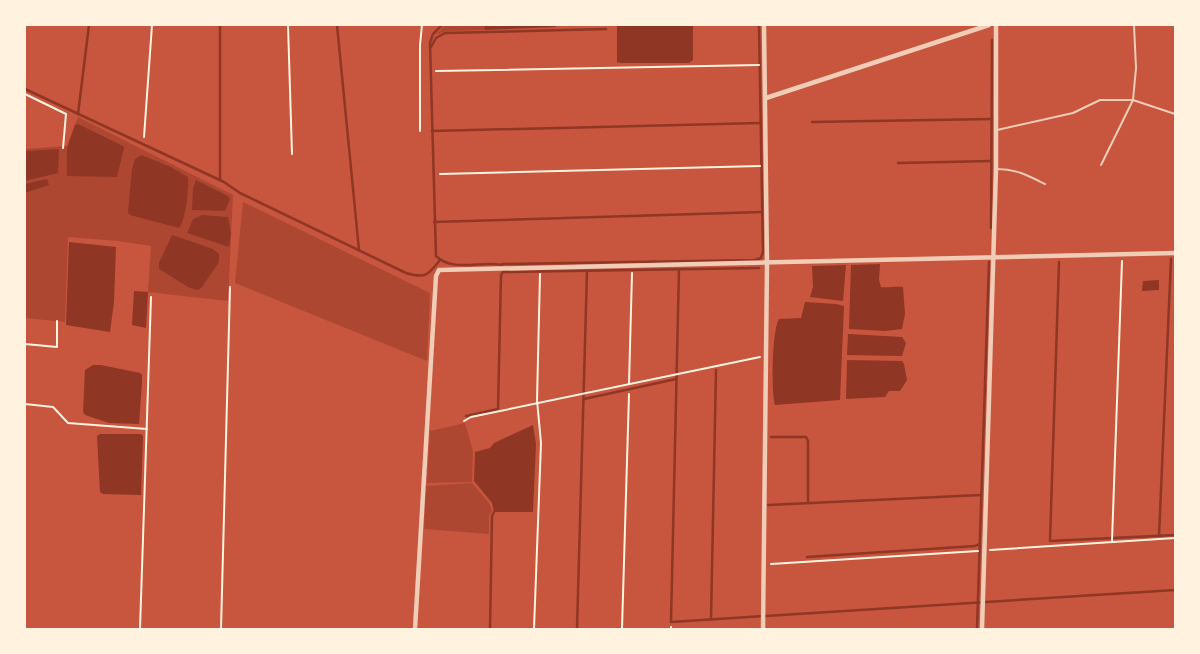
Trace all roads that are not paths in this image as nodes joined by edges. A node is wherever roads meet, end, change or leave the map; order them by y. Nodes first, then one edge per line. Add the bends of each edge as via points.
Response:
1 (764, 25) edge
2 (989, 25) edge
3 (996, 25) edge
4 (1134, 25) edge
5 (766, 98) junction
6 (1133, 100) junction
7 (1175, 114) edge
8 (996, 130) junction
9 (1101, 165) dead end
10 (996, 169) junction
11 (1045, 184) dead end
12 (1175, 253) edge
13 (993, 256) junction
14 (767, 263) junction
15 (415, 629) edge
16 (763, 629) edge
17 (982, 629) edge

1 - 5 street
2 - 5 street
3 - 8 street
4 - 6 lane via 1136,68
5 - 14 street
6 - 7 lane
6 - 8 lane via 1100,100 1073,113
6 - 9 lane
8 - 10 street
10 - 11 lane via 1011,169
10 - 13 street
12 - 13 street
13 - 14 street
13 - 17 street
14 - 15 street via 443,268 436,272
14 - 16 street

